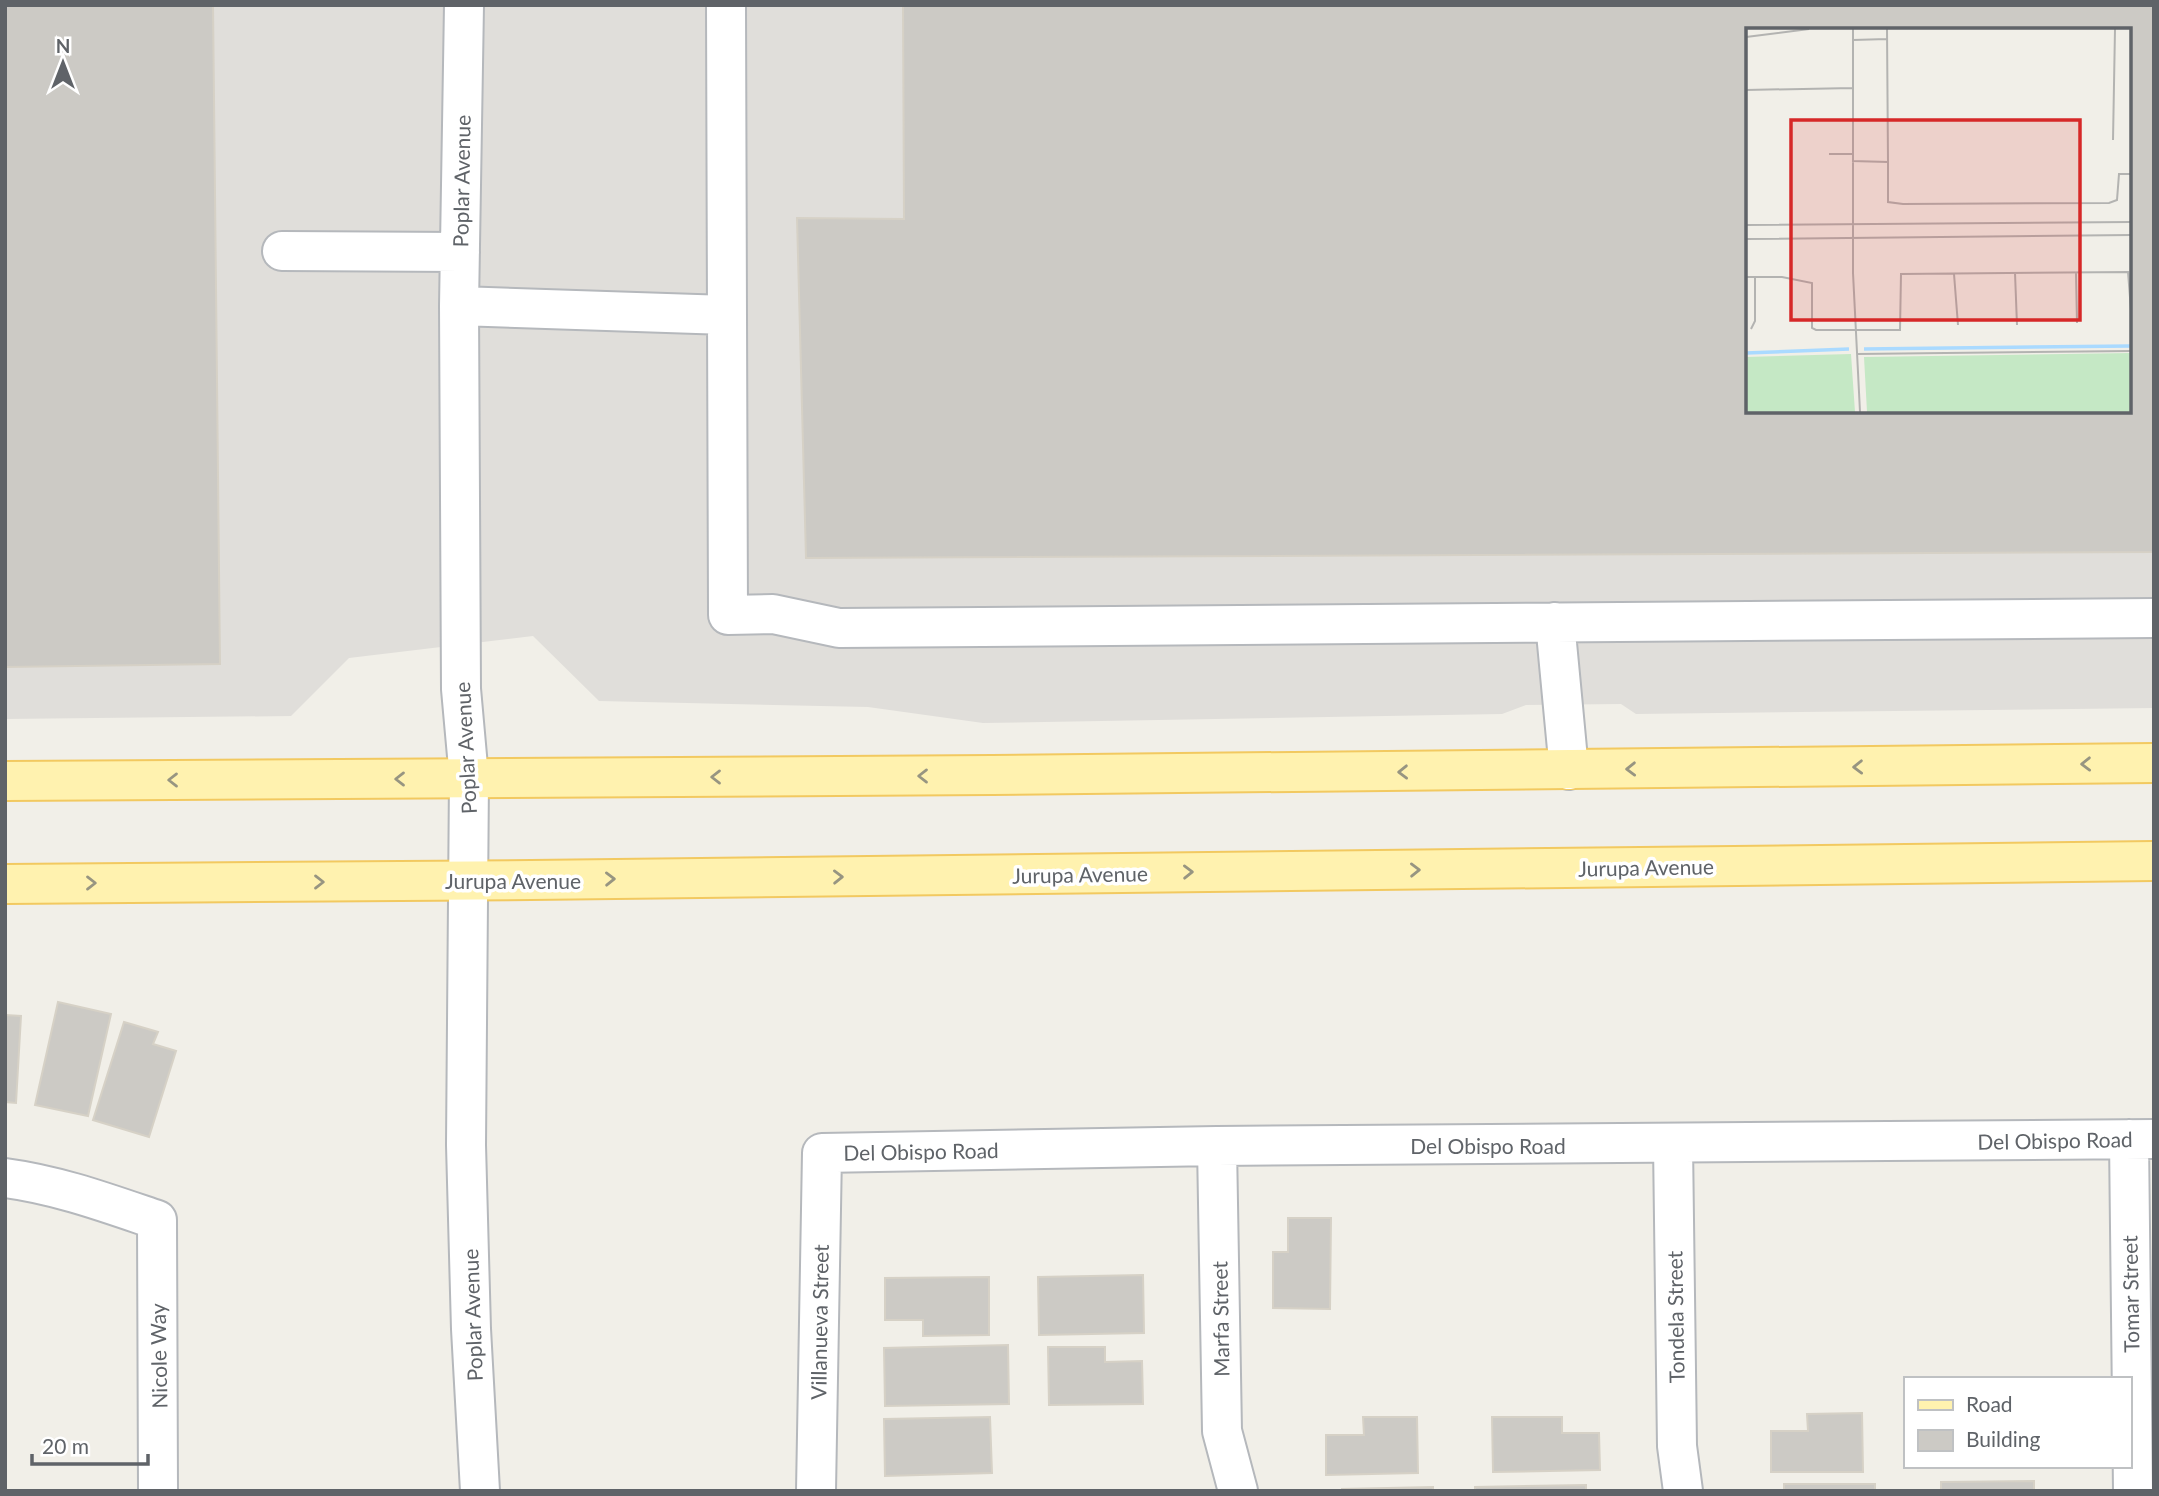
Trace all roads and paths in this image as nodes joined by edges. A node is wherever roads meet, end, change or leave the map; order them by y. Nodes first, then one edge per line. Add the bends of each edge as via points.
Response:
1 (464, 5) edge
2 (726, 5) edge
3 (282, 251) dead end
4 (460, 252) junction
5 (459, 306) junction
6 (727, 315) junction
7 (2154, 618) edge
8 (1555, 622) junction
9 (2154, 763) edge
10 (1569, 770) junction
11 (469, 778) junction
12 (5, 781) edge
13 (2154, 860) edge
14 (469, 881) junction
15 (5, 884) edge
16 (2141, 1139) edge
17 (1673, 1144) junction
18 (1217, 1146) junction
19 (822, 1153) joint
20 (5, 1178) edge
21 (158, 1491) edge
22 (480, 1491) edge
23 (817, 1491) edge
24 (1238, 1491) edge
25 (1683, 1491) edge
26 (2133, 1491) edge

1 - 4 street, Poplar Avenue
2 - 6 street
3 - 4 street
4 - 5 street, Poplar Avenue
5 - 6 street
5 - 11 street, Poplar Avenue via 461,689
6 - 8 street via 728,615 773,614 839,628
7 - 8 street
8 - 10 street
9 -> 10 main road
10 -> 11 main road
11 -> 12 main road
11 - 14 street, Poplar Avenue
14 -> 13 main road, Jurupa Avenue
15 -> 14 main road, Jurupa Avenue
14 - 22 street, Poplar Avenue via 466,1145
16 - 17 street, Del Obispo Road
16 - 26 street, Tomar Street
17 - 18 street, Del Obispo Road
17 - 25 street, Tondela Street via 1677,1446
18 - 19 street, Del Obispo Road
18 - 24 street, Marfa Street via 1222,1431
19 - 23 street, Villanueva Street
20 - 21 street, Nicole Way via 80,1194 157,1220

